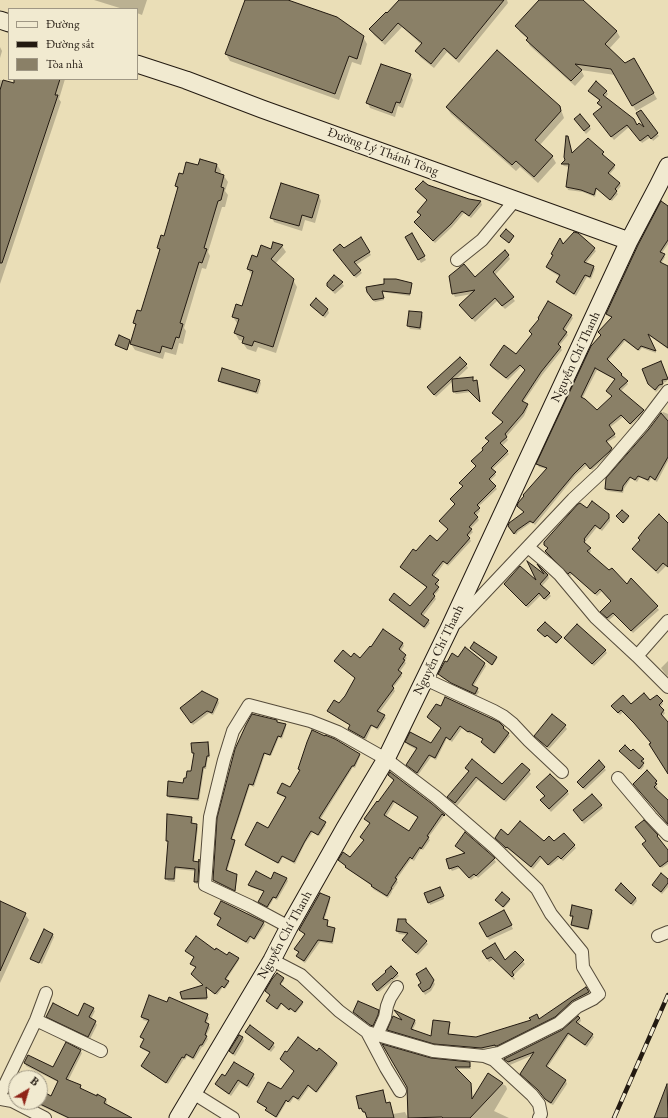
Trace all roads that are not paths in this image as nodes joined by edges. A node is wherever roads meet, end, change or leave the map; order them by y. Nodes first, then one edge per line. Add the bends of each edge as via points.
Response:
1 (138, 64) edge
2 (668, 166) edge
3 (515, 200) junction
4 (629, 241) junction
5 (457, 260) dead end
6 (668, 391) edge
7 (528, 547) junction
8 (668, 621) edge
9 (450, 629) junction
10 (637, 656) junction
11 (425, 679) junction
12 (668, 687) edge
13 (386, 759) junction
14 (562, 772) dead end
15 (618, 778) dead end
16 (668, 835) edge
17 (289, 927) junction
18 (272, 960) junction
19 (397, 987) dead end
20 (46, 993) dead end
21 (36, 1020) junction
22 (372, 1034) junction
23 (101, 1051) dead end
24 (484, 1056) junction
25 (400, 1091) dead end
26 (193, 1093) junction
27 (0, 1095) edge
28 (0, 1099) edge
29 (540, 1116) edge
30 (45, 1118) edge
31 (178, 1118) edge
32 (233, 1118) edge

1 - 3 main road, Đường Lý Thánh Tông
2 - 4 main road, Nguyễn Chí Thanh
3 - 4 main road, Đường Lý Thánh Tông
3 - 5 street via 482,240
4 - 9 main road, Nguyễn Chí Thanh
6 - 7 street via 602,472
7 - 9 street
7 - 10 street via 559,574 595,617
8 - 10 street
9 - 11 main road, Nguyễn Chí Thanh
10 - 12 street
11 - 13 main road, Nguyễn Chí Thanh
11 - 14 street via 503,716
13 - 17 main road, Nguyễn Chí Thanh
13 - 17 street via 338,732 310,721 248,705 237,724 224,760 210,818 206,885
13 - 24 street via 436,797 494,847 537,889 551,914 582,952 583,967 599,994 576,1007 559,1023
15 - 16 street
17 - 18 main road, Nguyễn Chí Thanh
18 - 22 street via 301,975 339,1011
18 - 26 main road, Nguyễn Chí Thanh
19 - 22 street via 390,998 385,1017
20 - 21 street
21 - 23 street
21 - 27 street
22 - 24 street via 433,1051
22 - 25 street via 386,1068
24 - 29 street via 494,1060 532,1095 539,1104
26 - 31 main road, Nguyễn Chí Thanh
26 - 32 street
28 - 30 street via 12,1101

